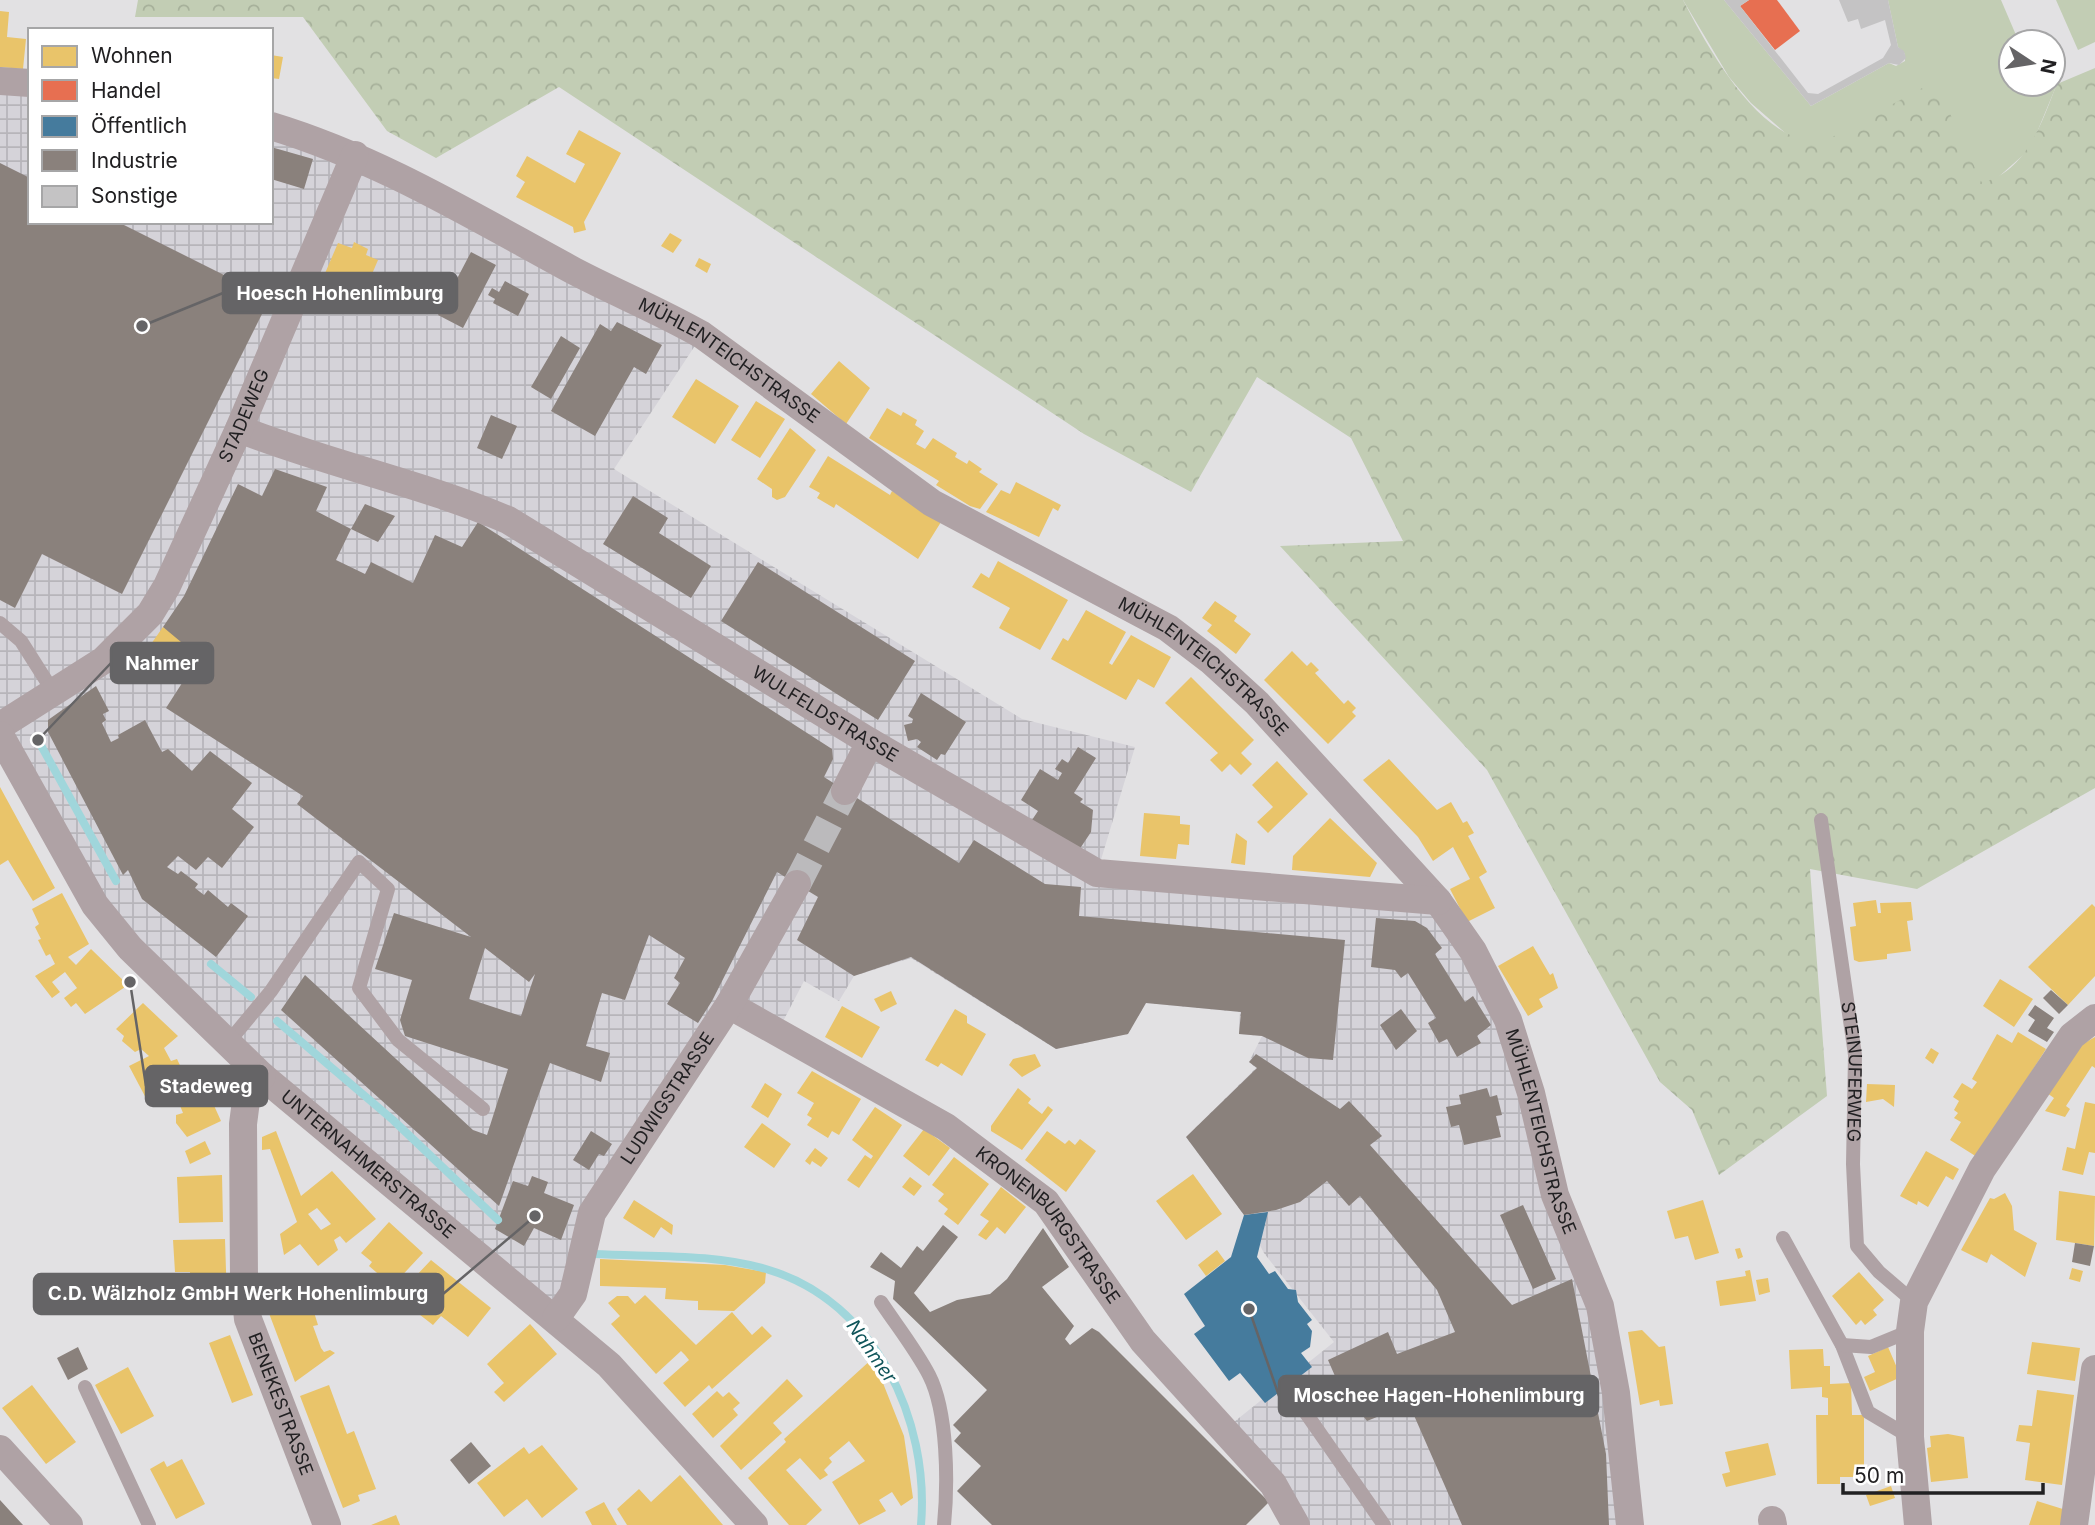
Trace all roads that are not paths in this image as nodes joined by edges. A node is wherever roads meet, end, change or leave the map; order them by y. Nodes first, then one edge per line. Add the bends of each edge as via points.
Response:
1 (0, 81) edge
2 (28, 83) edge
3 (273, 128) edge
4 (355, 155) junction
5 (239, 429) junction
6 (0, 623) edge
7 (54, 693) junction
8 (0, 726) edge
9 (0, 735) edge
10 (870, 742) junction
11 (845, 791) tunnel mouth
12 (1821, 820) dead end
13 (797, 884) tunnel mouth
14 (1438, 901) junction
15 (729, 1005) junction
16 (2095, 1018) edge
17 (226, 1045) junction
18 (261, 1076) junction
19 (483, 1109) dead end
20 (1783, 1238) dead end
21 (881, 1302) dead end
22 (1914, 1302) junction
23 (556, 1318) junction
24 (1910, 1331) junction
25 (1842, 1345) junction
26 (2095, 1369) edge
27 (85, 1387) dead end
28 (1294, 1396) dead end
29 (1910, 1437) junction
30 (0, 1449) edge
31 (69, 1525) edge
32 (149, 1525) edge
33 (327, 1525) edge
34 (754, 1525) edge
35 (944, 1525) edge
36 (1296, 1525) edge
37 (1384, 1525) edge
38 (1630, 1525) edge
39 (1918, 1525) edge
40 (2074, 1525) edge

1 - 2 street
3 - 4 street, MÜHLENTEICHSTRASSE
4 - 5 street, STADEWEG
4 - 14 street, MÜHLENTEICHSTRASSE via 702,335 932,503 1168,628 1257,703
5 - 7 street, STADEWEG via 150,614 104,660
5 - 10 street, WULFELDSTRASSE via 508,520
6 - 7 lane via 21,641
7 - 8 street, STADEWEG
9 - 17 street, UNTERNAHMERSTRASSE via 95,905 130,948
10 - 11 street
10 - 14 street, WULFELDSTRASSE via 1097,873
12 - 22 lane, STEINUFERWEG via 1855,1055 1857,1245 1879,1272
13 - 15 street, LUDWIGSTRASSE
14 - 38 street, MÜHLENTEICHSTRASSE via 1473,951 1508,1020 1555,1195 1600,1306 1616,1393
15 - 23 street, LUDWIGSTRASSE via 592,1213 573,1294
15 - 36 street, KRONENBURGSTRASSE via 946,1127 1046,1202 1143,1341 1273,1484
16 - 22 street via 2072,1036 1982,1169
17 - 18 street, UNTERNAHMERSTRASSE
17 - 19 lane via 271,991 359,862 388,889 359,988 398,1040
18 - 23 street, UNTERNAHMERSTRASSE via 387,1184
18 - 33 street, BENEKESTRASSE via 247,1093 243,1124 248,1319
20 - 25 lane
21 - 35 lane via 930,1377 944,1434
22 - 24 street
23 - 34 street, UNTERNAHMERSTRASSE via 609,1365
24 - 25 lane via 1871,1347
24 - 29 street
25 - 29 lane via 1868,1412
26 - 40 street
27 - 32 lane
28 - 37 lane
29 - 39 street
30 - 31 street

